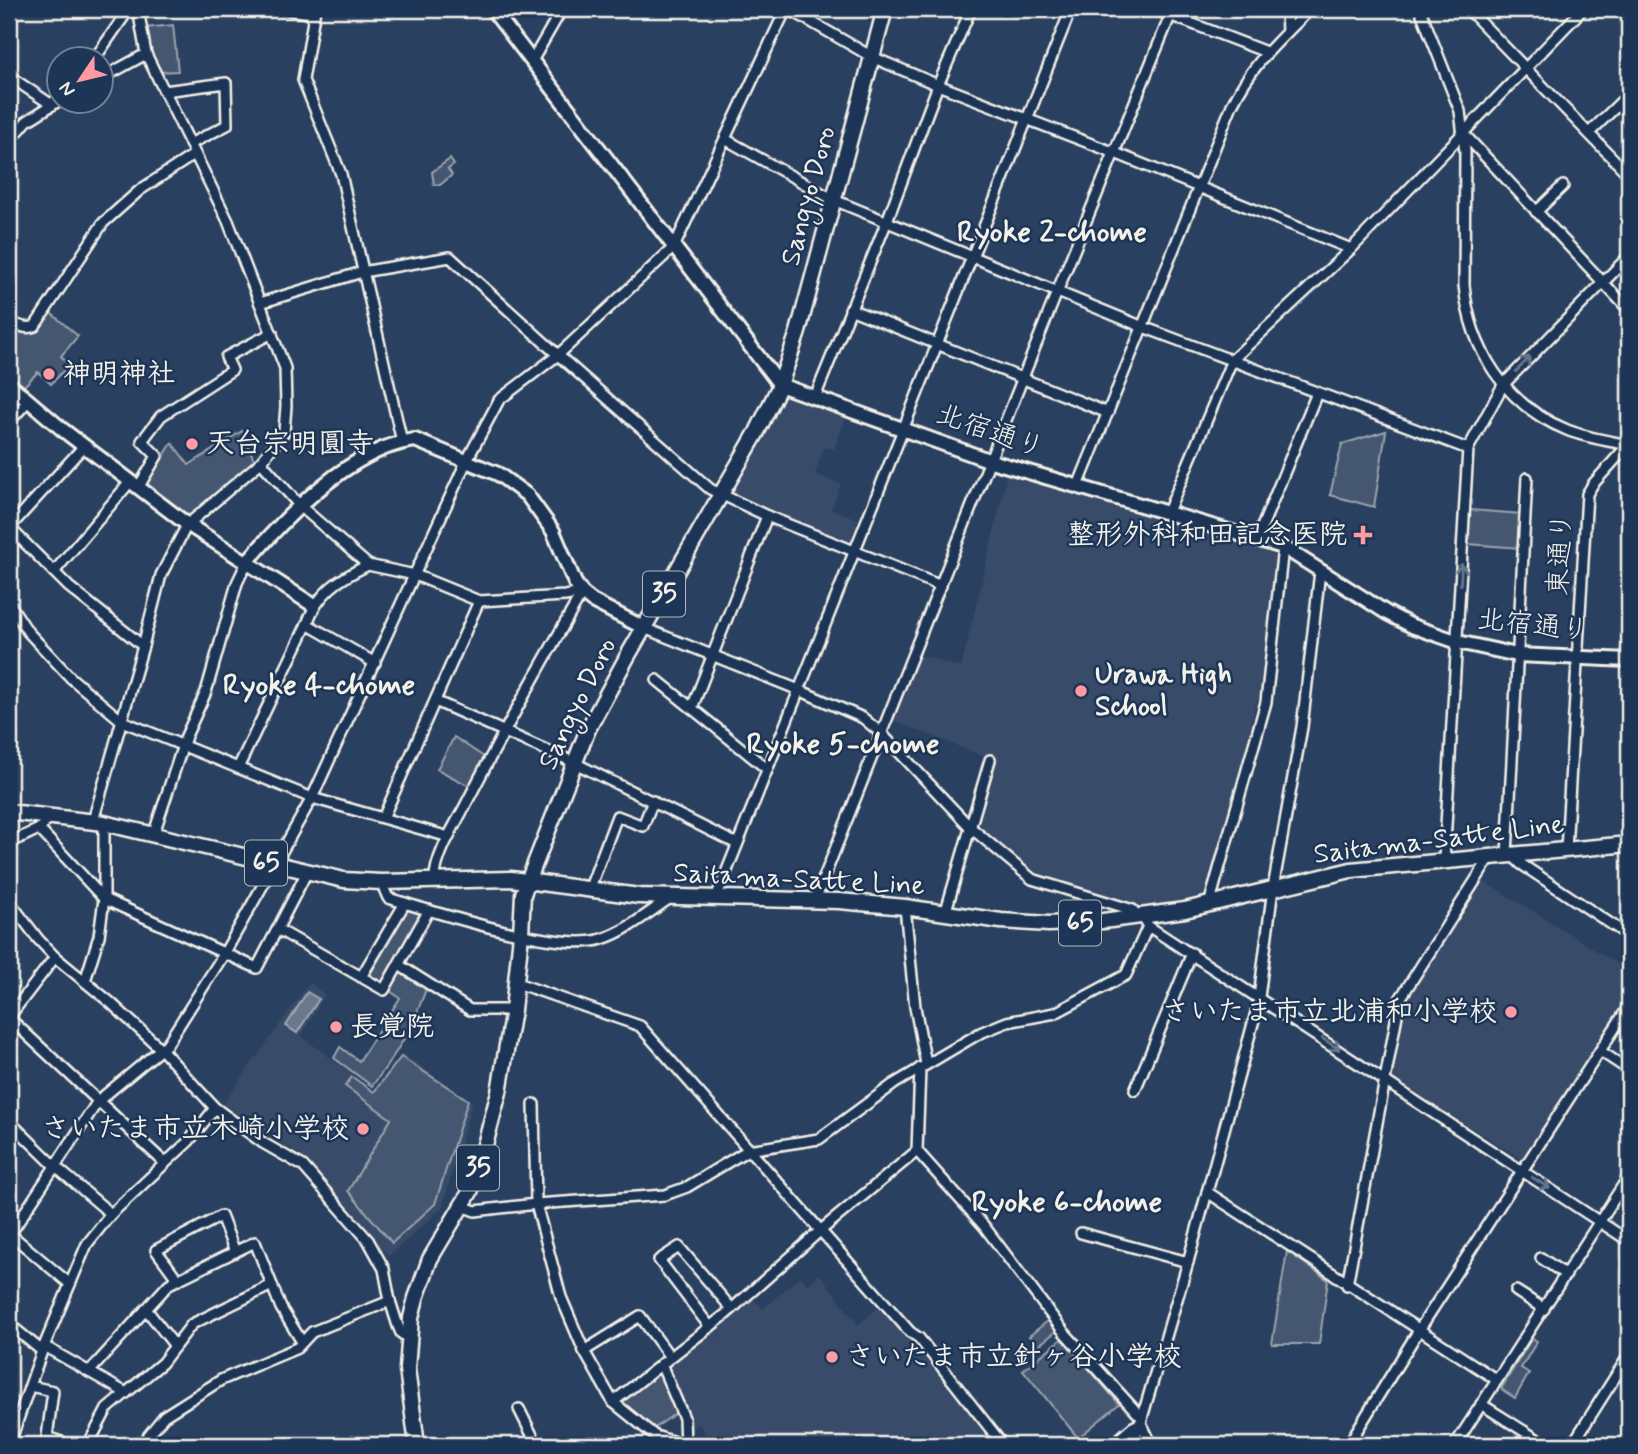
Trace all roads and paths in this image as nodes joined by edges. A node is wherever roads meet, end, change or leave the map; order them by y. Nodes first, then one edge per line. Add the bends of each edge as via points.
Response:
1 (138, 9) edge
2 (284, 9) edge
3 (562, 9) edge
4 (787, 9) edge
5 (885, 9) edge
6 (971, 9) edge
7 (1071, 9) edge
8 (1154, 9) edge
9 (1286, 9) edge
10 (1310, 9) edge
11 (1420, 9) edge
12 (1468, 9) edge
13 (1583, 9) edge
14 (123, 10) edge
15 (314, 11) edge
16 (499, 12) edge
17 (1172, 12) edge
18 (1287, 32) junction
19 (103, 46) edge
20 (1266, 52) junction
21 (146, 54) junction
22 (872, 57) junction
23 (532, 61) junction
24 (1525, 67) junction
25 (116, 70) edge
26 (9, 76) edge
27 (938, 85) junction
28 (164, 91) junction
29 (46, 97) edge
30 (1629, 99) edge
31 (46, 109) edge
32 (1026, 118) junction
33 (1462, 133) junction
34 (1589, 133) junction
35 (725, 139) junction
36 (9, 142) edge
37 (193, 149) junction
38 (1115, 153) junction
39 (1629, 175) edge
40 (1563, 186) dead end
41 (1200, 188) junction
42 (834, 201) junction
43 (1536, 212) junction
44 (887, 221) junction
45 (674, 247) junction
46 (1351, 249) junction
47 (1629, 256) edge
48 (972, 257) junction
49 (362, 272) junction
50 (1603, 282) junction
51 (1057, 292) junction
52 (260, 303) junction
53 (850, 309) junction
54 (1629, 310) edge
55 (9, 321) edge
56 (1143, 327) junction
57 (272, 333) junction
58 (937, 343) junction
59 (558, 355) junction
60 (1232, 360) junction
61 (1023, 379) junction
62 (9, 384) edge
63 (780, 385) junction
64 (1503, 385) junction
65 (1317, 393) junction
66 (815, 397) junction
67 (28, 401) junction
68 (1108, 412) junction
69 (9, 422) edge
70 (903, 428) junction
71 (402, 442) junction
72 (1629, 445) edge
73 (84, 446) junction
74 (1468, 449) junction
75 (467, 460) junction
76 (991, 461) junction
77 (261, 462) junction
78 (1527, 478) dead end
79 (134, 485) junction
80 (1078, 486) junction
81 (722, 495) junction
82 (299, 505) junction
83 (1168, 512) junction
84 (767, 516) junction
85 (187, 524) junction
86 (9, 527) edge
87 (1257, 539) junction
88 (1283, 547) junction
89 (854, 551) junction
90 (247, 562) junction
91 (368, 565) junction
92 (1320, 571) junction
93 (54, 572) junction
94 (415, 575) junction
95 (942, 586) junction
96 (582, 593) junction
97 (479, 601) junction
98 (9, 603) edge
99 (313, 605) junction
100 (307, 624) junction
101 (644, 628) junction
102 (1458, 642) junction
103 (143, 646) junction
104 (712, 655) junction
105 (1517, 655) junction
106 (1577, 657) junction
107 (1629, 660) edge
108 (375, 663) junction
109 (657, 680) dead end
110 (799, 690) junction
111 (435, 701) junction
112 (692, 708) junction
113 (122, 721) junction
114 (503, 731) junction
115 (882, 734) junction
116 (183, 746) junction
117 (990, 760) dead end
118 (573, 762) junction
119 (239, 768) junction
120 (767, 769) junction
121 (312, 798) junction
122 (653, 801) junction
123 (9, 812) edge
124 (51, 816) junction
125 (383, 818) junction
126 (98, 822) junction
127 (1629, 826) edge
128 (970, 827) junction
129 (39, 829) junction
130 (153, 833) junction
131 (449, 837) junction
132 (9, 843) edge
133 (737, 844) junction
134 (1629, 844) edge
135 (1566, 849) junction
136 (1509, 855) junction
137 (1491, 856) junction
138 (1444, 860) junction
139 (275, 865) junction
140 (307, 872) junction
141 (435, 880) junction
142 (527, 880) junction
143 (381, 882) junction
144 (1273, 888) junction
145 (589, 890) junction
146 (670, 898) junction
147 (716, 898) junction
148 (104, 899) junction
149 (815, 900) junction
150 (9, 901) edge
151 (405, 903) junction
152 (1209, 905) junction
153 (905, 907) junction
154 (429, 910) junction
155 (945, 914) junction
156 (1142, 920) junction
157 (279, 930) junction
158 (521, 934) junction
159 (1629, 936) edge
160 (1192, 953) junction
161 (224, 954) junction
162 (55, 957) junction
163 (399, 965) junction
164 (361, 977) junction
165 (85, 981) junction
166 (517, 983) junction
167 (1259, 997) junction
168 (1629, 1006) edge
169 (513, 1010) junction
170 (9, 1018) edge
171 (162, 1050) junction
172 (1600, 1051) junction
173 (923, 1066) junction
174 (1629, 1070) edge
175 (1386, 1080) junction
176 (1135, 1090) dead end
177 (98, 1101) junction
178 (534, 1104) dead end
179 (215, 1108) junction
180 (9, 1121) edge
181 (748, 1150) junction
182 (917, 1151) junction
183 (165, 1163) junction
184 (56, 1167) junction
185 (1522, 1171) junction
186 (1629, 1176) edge
187 (1207, 1192) junction
188 (536, 1204) junction
189 (462, 1206) junction
190 (111, 1213) junction
191 (1600, 1222) junction
192 (820, 1231) junction
193 (1081, 1233) dead end
194 (9, 1235) edge
195 (1629, 1241) edge
196 (235, 1252) junction
197 (1541, 1258) dead end
198 (1188, 1262) junction
199 (1566, 1275) junction
200 (178, 1280) junction
201 (70, 1284) junction
202 (272, 1285) junction
203 (1347, 1285) junction
204 (1516, 1291) dead end
205 (390, 1301) junction
206 (146, 1309) junction
207 (732, 1309) junction
208 (1544, 1309) junction
209 (9, 1324) edge
210 (710, 1327) junction
211 (1419, 1330) junction
212 (408, 1338) junction
213 (302, 1342) junction
214 (175, 1346) junction
215 (43, 1348) junction
216 (584, 1351) junction
217 (1629, 1355) edge
218 (670, 1357) junction
219 (661, 1364) junction
220 (89, 1372) junction
221 (1497, 1380) junction
222 (30, 1385) junction
223 (126, 1393) junction
224 (613, 1402) junction
225 (1481, 1404) junction
226 (519, 1409) dead end
227 (1142, 1420) junction
228 (662, 1438) junction
229 (9, 1442) edge
230 (70, 1445) edge
231 (88, 1445) edge
232 (154, 1445) edge
233 (417, 1445) edge
234 (536, 1445) edge
235 (653, 1445) edge
236 (685, 1445) edge
237 (1003, 1445) edge
238 (1112, 1445) edge
239 (1130, 1445) edge
240 (1152, 1445) edge
241 (1348, 1445) edge
242 (1456, 1445) edge
243 (1546, 1445) edge
244 (1572, 1445) edge

1 - 14 street
1 - 21 street
2 - 15 street
3 - 23 street
4 - 22 street
4 - 35 street
5 - 22 main road, Sangyo Doro / 35
6 - 27 street
7 - 32 street
8 - 17 street
9 - 18 street
10 - 18 street
11 - 33 street via 1460,111
12 - 24 street
13 - 24 street
14 - 19 street
15 - 49 street via 303,79 341,174
16 - 23 street
17 - 20 street
17 - 38 street
18 - 20 street
20 - 41 street via 1245,78
21 - 25 street
21 - 28 street
22 - 27 street
22 - 42 main road, Sangyo Doro / 35
23 - 45 street
24 - 33 street
24 - 34 street
26 - 29 street
27 - 32 street
27 - 44 street
28 - 37 street
28 - 37 street via 226,83 227,125
30 - 34 street via 1627,96
31 - 36 street via 27,121
32 - 38 street
32 - 48 street
33 - 43 street
33 - 46 street
33 - 64 street via 1465,303 1479,346
34 - 39 street
35 - 42 street
35 - 45 street
37 - 52 street
37 - 55 street via 103,223 35,326
38 - 41 street
38 - 51 street
40 - 43 street
41 - 46 street
41 - 56 street
42 - 44 street
42 - 63 main road, Sangyo Doro / 35
43 - 50 street
44 - 48 street
44 - 53 street
45 - 59 street
45 - 63 street
46 - 60 street
47 - 50 street
48 - 51 street
48 - 58 street
49 - 52 street
49 - 59 street via 450,257
49 - 71 street
50 - 54 street
64 -> 50 street
51 - 56 street
51 - 61 street
52 - 57 street
53 - 58 street
53 - 66 street
56 - 60 street
56 - 68 street
57 - 77 street via 285,368 284,432
57 - 79 street via 226,357 232,370 161,416 142,441 157,456
58 - 61 street
58 - 70 street
59 - 75 street via 499,400
59 - 81 street
60 - 65 street
60 - 83 street
61 - 68 street
61 - 76 street
62 - 67 street
63 - 66 street, 北宿通り
63 - 81 main road, Sangyo Doro / 35
64 - 72 street via 1530,409 1566,429
64 - 74 street
65 - 74 street
65 - 87 street
66 - 70 street, 北宿通り
67 - 69 street
67 - 73 street
68 - 80 street
70 - 76 street, 北宿通り
70 - 89 street
71 - 75 street via 415,440
71 - 82 street via 348,468
72 - 106 street, 東通り via 1587,494
73 - 79 street
73 - 86 street
102 -> 74 street
75 - 94 street
75 - 96 street via 527,495 553,531
76 - 80 street, 北宿通り
76 - 95 street
77 - 82 street
77 - 85 street
78 - 105 street
79 - 85 street
79 - 93 street
80 - 83 street, 北宿通り
81 - 84 street
81 - 101 main road, Sangyo Doro / 35
82 - 90 street
82 - 91 street
83 - 87 street, 北宿通り
84 - 89 street
84 - 104 street
85 - 90 street
85 - 103 street via 161,575
86 - 93 street
87 - 88 street, 北宿通り
88 - 92 street, 北宿通り
88 - 152 street via 1266,702
89 - 95 street
89 - 110 street
90 - 99 street
90 - 116 street via 206,692
91 - 94 street
91 - 99 street via 335,584
92 - 102 street, 北宿通り via 1399,620
92 - 144 street via 1302,727
93 - 103 street
94 - 97 street
94 - 108 street
95 - 115 street
96 - 97 street
96 - 101 street
96 - 114 street
97 - 111 street
98 - 113 street via 28,632 71,678
99 - 100 street
100 - 108 street
100 - 119 street
101 - 104 street
101 - 118 main road, Sangyo Doro / 35
102 - 105 street, 北宿通り
102 - 138 street
103 - 113 street
104 - 110 street
104 - 112 street
105 - 106 street, 北宿通り
105 - 136 street
106 - 107 street, 北宿通り
106 - 135 street, 東通り
108 - 121 street
109 - 112 street
110 - 115 street via 863,718
110 - 120 street
111 - 114 street
111 - 125 street
112 - 120 street
113 - 116 street
113 - 126 street
114 - 118 street
114 - 131 street
115 - 128 street
115 - 149 street
116 - 119 street
116 - 130 street
117 - 128 street
118 - 122 street
118 - 142 main road, Sangyo Doro / 35
119 - 121 street
120 - 133 street
121 - 125 street
121 - 139 street
122 - 133 street
122 - 145 street via 643,826 618,816
123 - 124 main road, Saitama-Satte Line / 65
124 - 126 main road, Saitama-Satte Line / 65
124 - 129 street
125 - 131 street
126 - 130 main road, Saitama-Satte Line / 65
126 - 148 street
127 - 134 street
128 - 155 street
128 - 156 street via 1032,879 1133,910
129 - 132 street
129 - 148 street
130 - 139 main road, Saitama-Satte Line / 65
131 - 141 street
133 - 147 street
134 - 135 main road, Saitama-Satte Line / 65
135 - 136 main road, Saitama-Satte Line / 65
136 - 137 main road, Saitama-Satte Line / 65
136 - 159 street
137 - 138 main road, Saitama-Satte Line / 65
137 - 175 street via 1400,999
138 - 144 main road, Saitama-Satte Line / 65 via 1351,870
139 - 140 main road, Saitama-Satte Line / 65
139 - 161 street
140 - 143 main road, Saitama-Satte Line / 65
140 - 157 street
141 - 142 main road, Saitama-Satte Line / 65
141 - 143 main road, Saitama-Satte Line / 65
142 - 145 main road, Saitama-Satte Line / 65
142 - 158 main road, Sangyo Doro / 35
143 - 151 street via 388,898
144 - 152 main road, Saitama-Satte Line / 65
144 - 167 street
145 - 146 main road, Saitama-Satte Line / 65
146 - 147 main road, Saitama-Satte Line / 65
146 - 158 street via 618,933 598,940 577,943
147 - 149 main road, Saitama-Satte Line / 65
148 - 161 street
148 - 165 street
149 - 153 main road, Saitama-Satte Line / 65
150 - 162 street
151 - 154 street
151 - 164 street
152 - 156 main road, Saitama-Satte Line / 65
153 - 155 main road, Saitama-Satte Line / 65
153 - 173 street
154 - 158 street
154 - 163 street
155 - 156 main road, Saitama-Satte Line / 65 via 1049,924
156 - 160 street
156 - 173 street via 1126,975 1055,1013 1007,1022 980,1033
157 - 161 street via 257,968
157 - 164 street
158 - 166 main road, Sangyo Doro / 35
160 - 167 street
160 - 176 street
161 - 171 street
162 - 165 street
162 - 170 street
163 - 164 street via 384,990
163 - 169 street via 470,1010
165 - 171 street
166 - 169 main road, Sangyo Doro / 35
166 - 181 street via 640,1026
167 -> 175 street
167 - 187 street
168 - 172 street
169 - 189 main road, Sangyo Doro / 35 via 499,1092 475,1179
170 - 177 street
171 - 177 street
171 - 179 street
172 - 174 street
172 - 185 street
173 - 181 street via 819,1139
173 - 182 street
175 - 185 street
175 - 203 street
177 - 183 street
177 - 184 street
178 - 188 street
179 - 183 street
179 - 205 street via 303,1166 368,1240 384,1269
180 - 184 street
181 - 188 street via 665,1195
181 - 192 street
182 - 192 street
182 - 227 street
183 - 190 street
184 - 190 street
184 - 194 street
185 -> 191 street
185 - 211 street
186 - 191 street
187 - 198 street
187 - 203 street
188 - 189 street via 475,1211
188 - 216 street via 561,1297
189 - 212 main road, Sangyo Doro / 35 via 430,1259
190 - 201 street via 87,1244
191 - 195 street
191 - 199 street
192 - 207 street
192 - 237 street via 919,1338
193 - 198 street
194 - 201 street
196 - 200 street
196 - 200 street via 221,1216 156,1250
196 - 202 street via 255,1242
197 - 199 street
198 - 227 street
199 - 208 street
200 - 206 street
201 - 215 street
202 - 213 street
202 - 214 street via 192,1324
203 - 211 street
204 - 208 street
205 - 212 street via 401,1333
205 - 213 street via 312,1332
206 - 214 street
206 - 220 street
207 - 210 street
207 - 210 street via 679,1247 659,1260
208 - 221 street
209 - 215 street
210 - 218 street
211 - 221 street
211 - 241 street
212 - 233 main road, Sangyo Doro / 35 via 407,1369
213 - 232 street via 221,1380 164,1416 148,1436
214 - 223 street
215 - 220 street
215 - 222 street
216 - 218 street via 640,1316
216 - 224 street
217 - 244 street
218 - 219 street
219 - 224 street
219 - 236 street via 684,1418
220 - 223 street
221 - 225 street
222 - 229 street
222 - 230 street via 53,1391 47,1437
223 - 231 street via 107,1409
224 - 228 street
225 - 242 street
225 - 243 street
226 - 234 street
227 - 238 street
227 - 239 street
227 - 240 street
228 - 235 street
228 - 236 street

